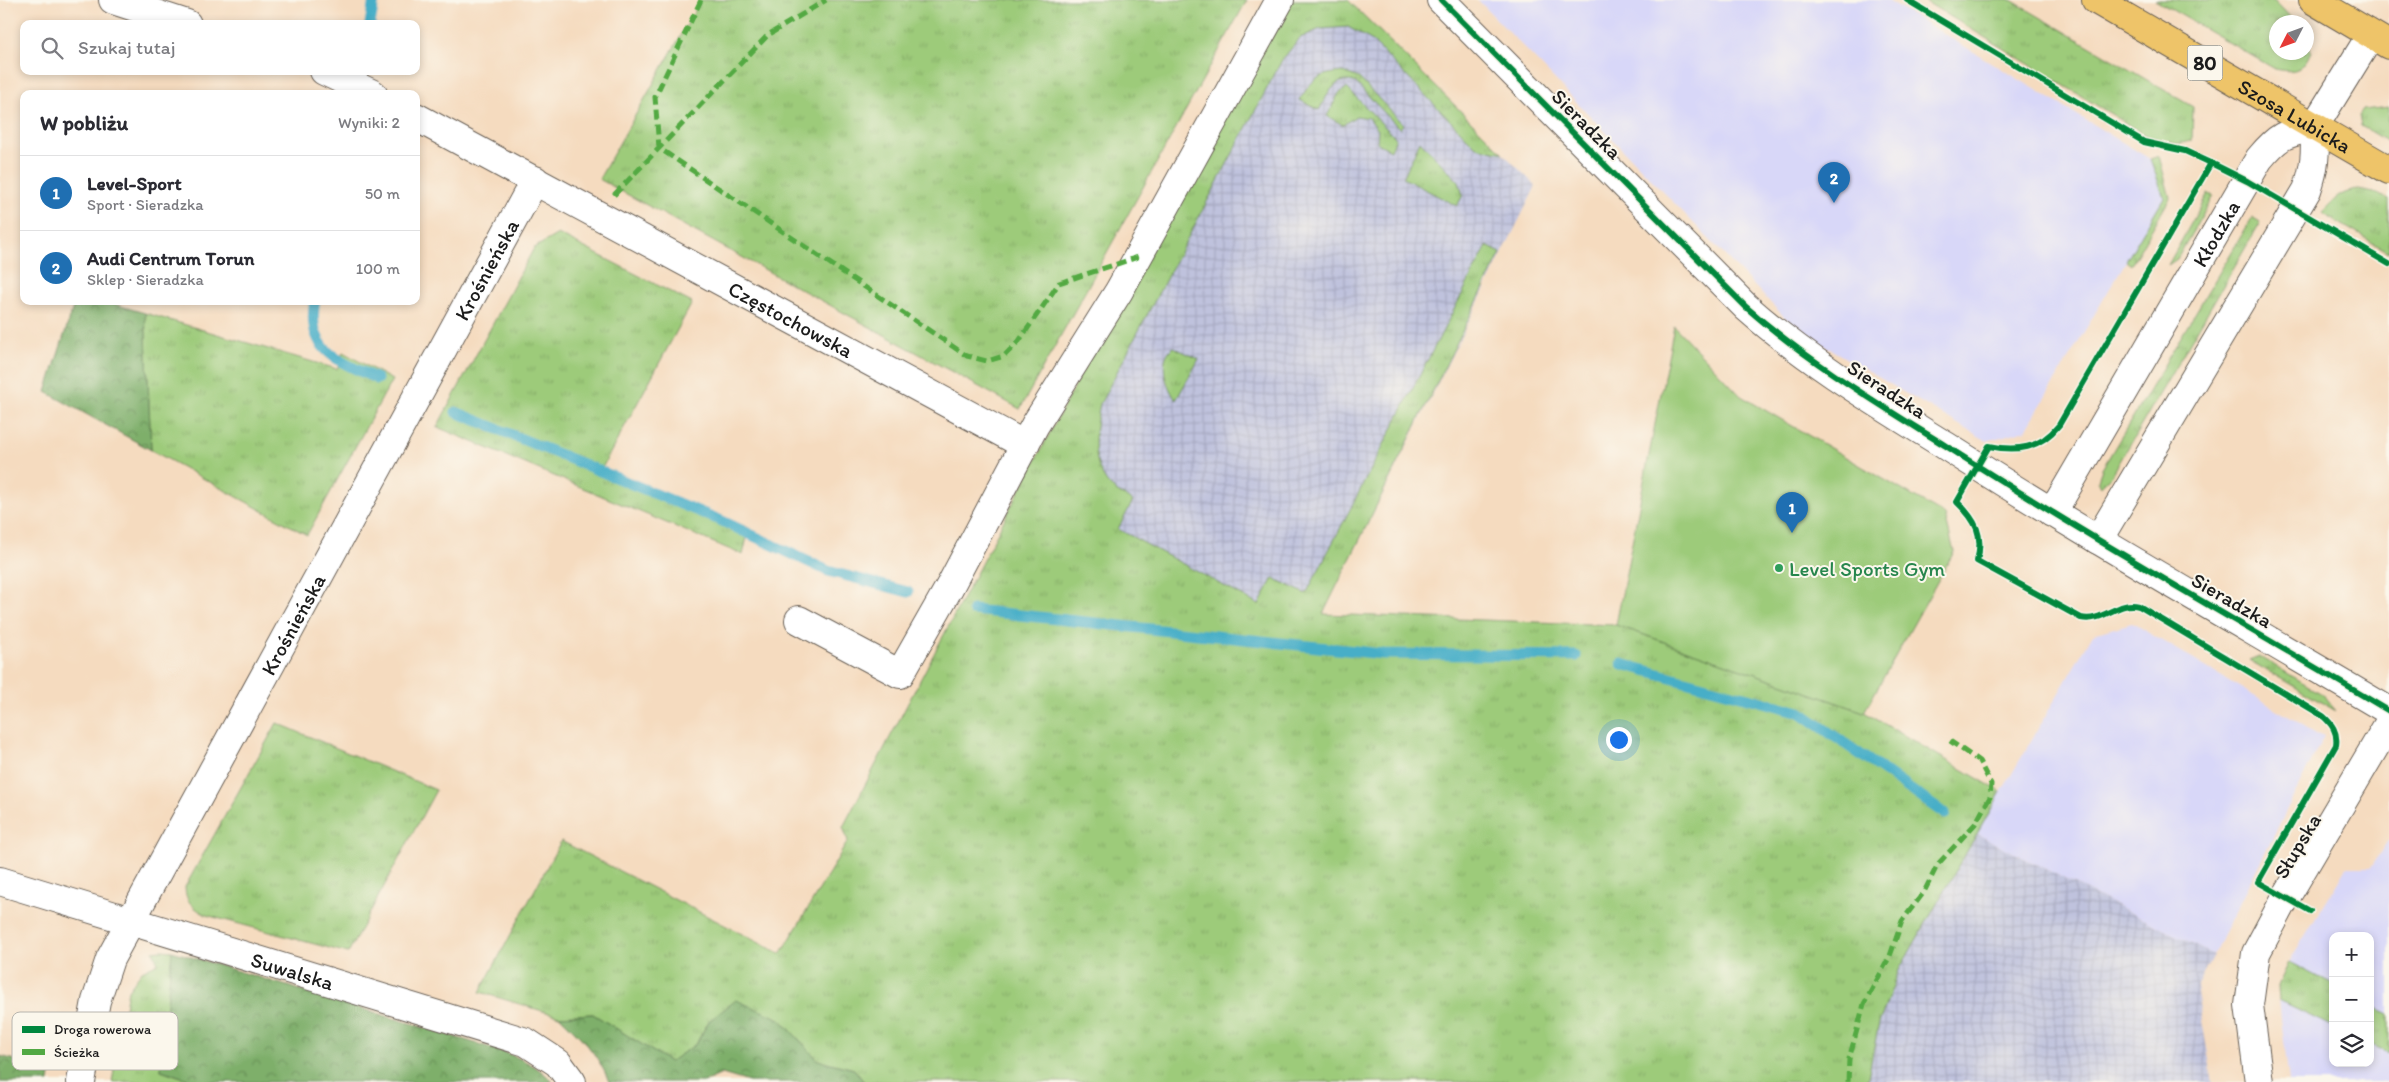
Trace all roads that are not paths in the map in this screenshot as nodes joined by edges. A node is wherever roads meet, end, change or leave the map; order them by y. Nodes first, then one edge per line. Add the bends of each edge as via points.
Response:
1 (113, 0) edge
2 (1280, 0) edge
3 (1441, 0) edge
4 (2096, 0) edge
5 (2312, 0) edge
6 (175, 20) edge
7 (2380, 40) edge
8 (333, 75) edge
9 (364, 90) edge
10 (420, 119) edge
11 (2314, 127) junction
12 (2389, 170) edge
13 (535, 180) junction
14 (1025, 445) junction
15 (2052, 513) junction
16 (2098, 540) junction
17 (799, 620) dead end
18 (2389, 711) edge
19 (2389, 723) edge
20 (0, 881) edge
21 (131, 921) junction
22 (94, 1012) edge
23 (572, 1082) edge
24 (2259, 1082) edge

1 - 6 street
2 - 14 street via 1119,291
3 - 15 street, Sieradzka via 1746,307 1780,337
4 - 11 main road, Szosa Lubicka / 80
5 - 7 main road
7 - 11 street
8 - 9 street
10 - 13 street, Częstochowska
11 - 12 main road, Szosa Lubicka / 80
11 - 15 street, Kłodzka via 2286,133 2259,160
11 - 16 street via 2314,172 2307,190
13 - 14 street, Częstochowska
13 - 21 street, Krośnieńska
14 - 17 street via 900,674
15 - 16 street, Sieradzka
16 - 18 street, Sieradzka
19 - 24 street, Słupska via 2256,953 2248,1005
20 - 21 street, Suwalska
21 - 22 street, Krośnieńska via 106,967
21 - 23 street, Suwalska via 526,1042 558,1063

